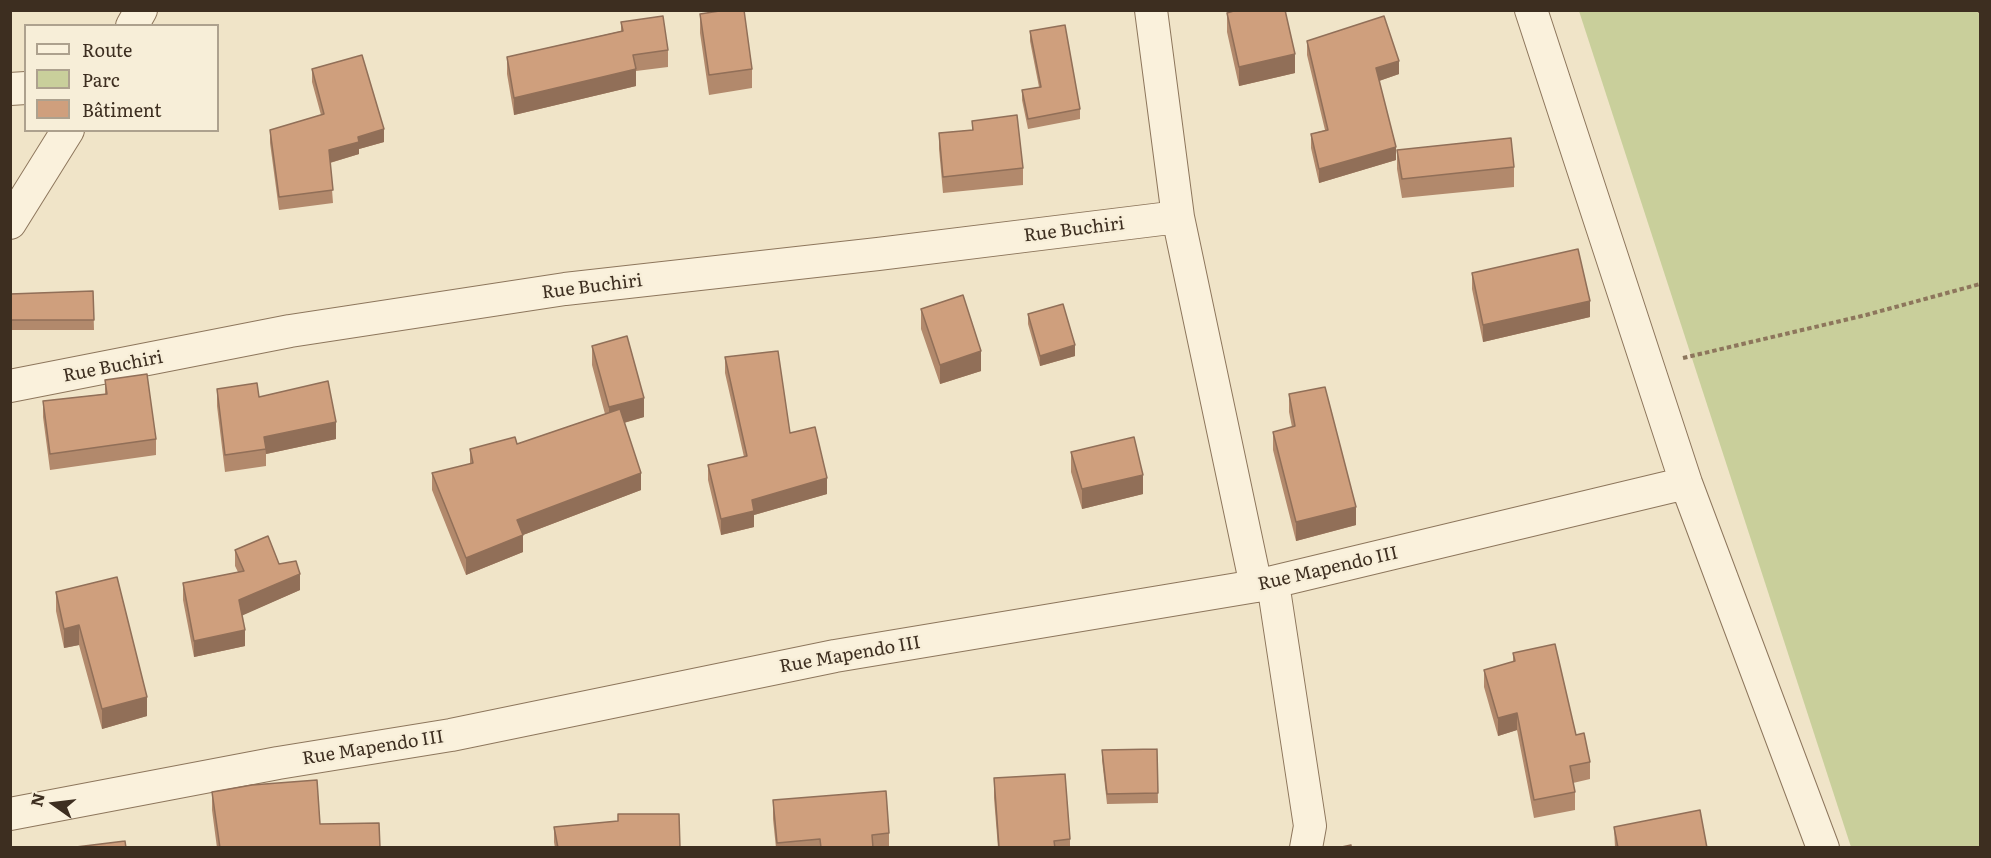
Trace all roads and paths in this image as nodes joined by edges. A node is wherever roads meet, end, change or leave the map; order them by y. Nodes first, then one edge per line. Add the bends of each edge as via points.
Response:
1 (141, 10) edge
2 (1150, 10) edge
3 (1531, 10) edge
4 (133, 24) edge
5 (67, 132) edge
6 (1178, 217) junction
7 (10, 224) edge
8 (1980, 285) edge
9 (1647, 367) junction
10 (10, 386) edge
11 (1686, 483) junction
12 (1265, 585) junction
13 (10, 814) edge
14 (1306, 848) edge
15 (1823, 848) edge

1 - 4 street
2 - 6 street
3 - 9 street
5 - 7 street
6 - 10 street, Rue Buchiri via 565,289 290,331
6 - 12 street
8 - 9 path
9 - 11 street
11 - 12 street, Rue Mapendo III
11 - 15 street
12 - 13 street, Rue Mapendo III via 835,656 451,735
12 - 14 street via 1310,826

